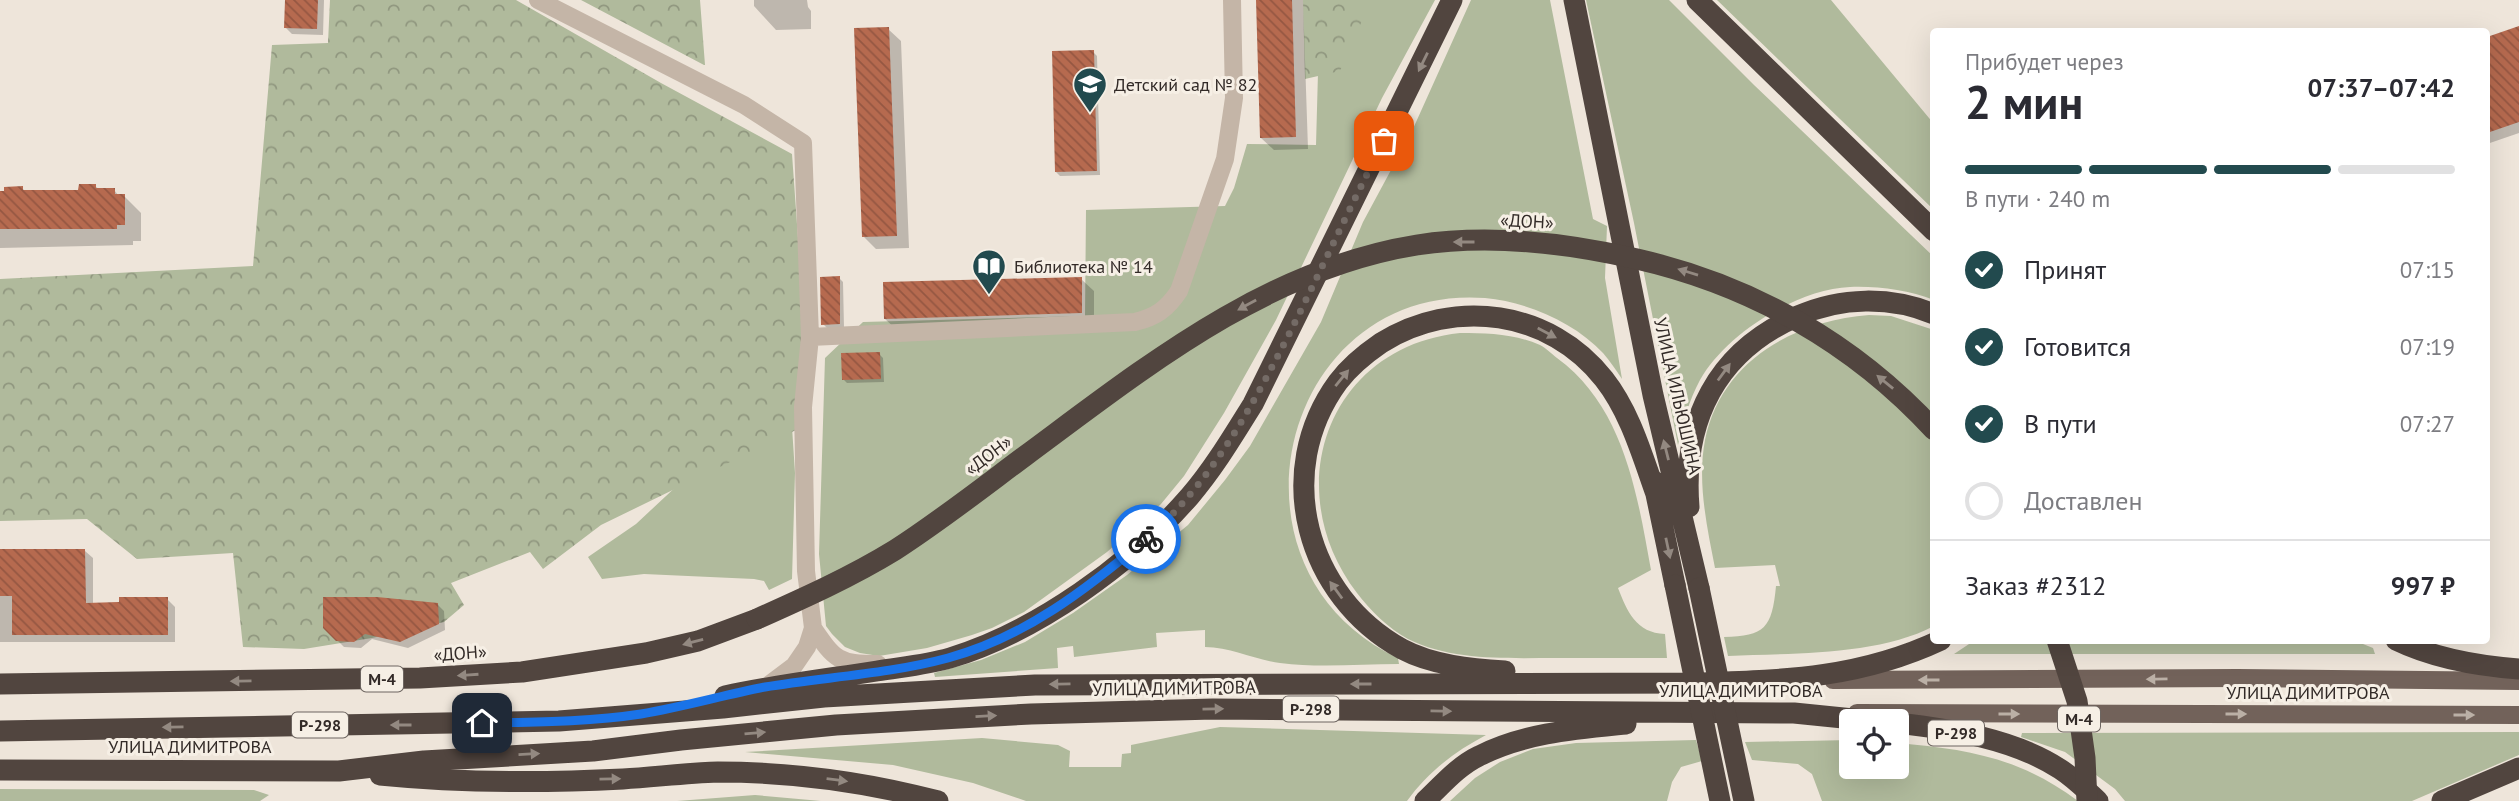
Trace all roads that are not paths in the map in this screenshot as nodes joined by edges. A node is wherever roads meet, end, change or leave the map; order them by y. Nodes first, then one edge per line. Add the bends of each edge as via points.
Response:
1 (538, 0) edge
2 (1232, 0) edge
3 (1452, 0) edge
4 (1560, 0) edge
5 (1574, 0) edge
6 (1697, 0) edge
7 (1930, 227) edge
8 (1930, 313) edge
9 (810, 337) junction
10 (1930, 426) edge
11 (1656, 494) junction
12 (1693, 554) junction
13 (813, 628) junction
14 (1933, 644) edge
15 (2058, 644) edge
16 (2409, 644) edge
17 (922, 664) junction
18 (2519, 669) edge
19 (1798, 680) junction
20 (2519, 681) edge
21 (1699, 683) junction
22 (0, 684) edge
23 (766, 687) junction
24 (1704, 713) junction
25 (1794, 713) junction
26 (640, 714) junction
27 (2519, 715) edge
28 (1839, 718) edge
29 (1909, 725) edge
30 (0, 730) edge
31 (2519, 768) edge
32 (0, 770) edge
33 (339, 771) junction
34 (938, 801) edge
35 (1425, 801) edge
36 (1720, 801) edge
37 (1744, 801) edge
38 (2087, 801) edge
39 (2098, 801) edge
40 (2442, 801) edge

1 - 9 street via 744,106 803,143
2 - 9 street via 1234,98 1225,159 1179,291 1168,307 1135,323
3 -> 17 highway, Р-298 via 1253,404 1217,461 1155,531 1043,617 983,645
4 - 11 highway, УЛИЦА ИЛЬЮШИНА
12 -> 5 highway, УЛИЦА ИЛЬЮШИНА via 1653,395
6 - 7 highway
12 -> 8 highway via 1689,456 1703,407 1727,366 1772,328 1817,308 1870,301 1899,303
9 - 13 street via 803,407 806,571
10 -> 22 highway, «ДОН» / М-4, bridge via 1857,359 1811,329 1777,308 1690,272 1592,248 1525,242 1417,245 1302,279 1201,330 902,545 837,582 698,641 522,672 420,678
21 -> 11 highway via 1478,669 1404,650 1356,615 1327,577 1309,534 1305,472 1318,416 1354,364 1405,329 1440,318 1473,315 1542,329 1588,361 1622,407
11 -> 36 highway, УЛИЦА ИЛЬЮШИНА, bridge
12 - 37 highway, УЛИЦА ИЛЬЮШИНА, bridge
13 - 17 street via 829,651 844,662
13 - 23 street via 794,666
14 - 19 highway via 1868,666
15 - 38 highway, М-4, bridge via 2077,701
16 - 18 highway via 2460,660
17 - 23 highway, Р-298
20 -> 19 main road, УЛИЦА ДИМИТРОВА
19 - 21 highway, УЛИЦА ДИМИТРОВА
21 -> 26 highway, УЛИЦА ДИМИТРОВА via 1035,685
23 - 26 highway, Р-298
24 - 25 highway, УЛИЦА ДИМИТРОВА / Р-298
33 -> 24 highway, УЛИЦА ДИМИТРОВА / Р-298 via 836,726 1017,715 1213,709
24 - 35 highway via 1566,730 1512,742 1477,756
25 -> 27 main road, УЛИЦА ДИМИТРОВА
25 - 28 highway, Р-298
26 -> 30 highway, УЛИЦА ДИМИТРОВА / Р-298 via 482,723
29 - 39 highway, Р-298 via 2014,747 2060,769
31 - 40 highway
32 - 33 highway, УЛИЦА ДИМИТРОВА / Р-298
33 -> 34 highway via 424,779 541,781 716,772 768,774 844,781

